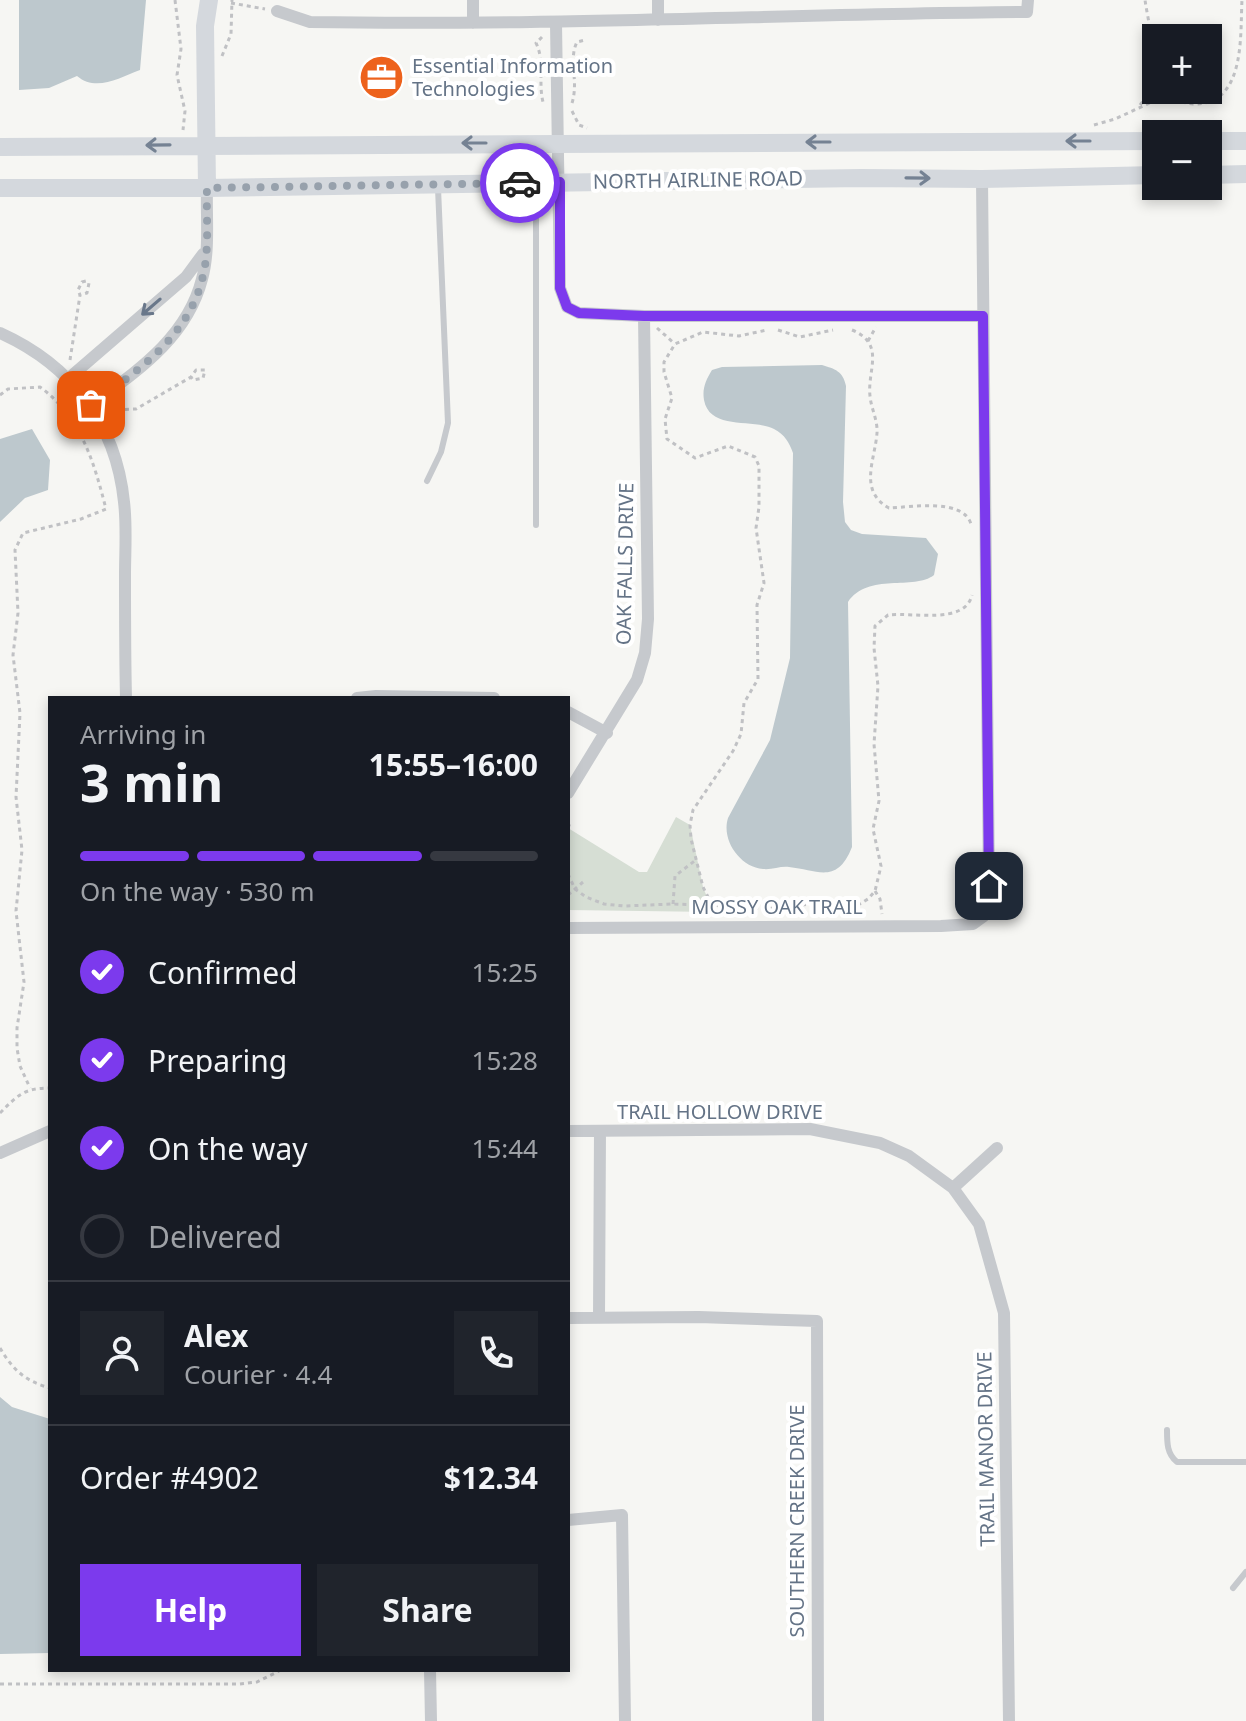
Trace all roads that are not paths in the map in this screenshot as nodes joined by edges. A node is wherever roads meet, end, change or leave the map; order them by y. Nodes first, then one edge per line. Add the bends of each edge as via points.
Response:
1 (209, 0) edge
2 (473, 0) edge
3 (658, 0) edge
4 (844, 0) edge
5 (1027, 6) edge
6 (277, 11) road end
7 (844, 14) junction
8 (658, 20) junction
9 (473, 23) junction
10 (556, 23) junction
11 (1142, 141) edge
12 (1222, 141) edge
13 (1246, 141) edge
14 (558, 143) junction
15 (206, 144) junction
16 (0, 147) edge
17 (1246, 174) edge
18 (1142, 175) edge
19 (1222, 175) edge
20 (982, 179) junction
21 (560, 182) junction
22 (536, 183) junction
23 (438, 184) junction
24 (0, 188) edge
25 (207, 188) junction
26 (205, 251) junction
27 (644, 316) junction
28 (983, 316) junction
29 (0, 333) edge
30 (69, 378) junction
31 (93, 410) junction
32 (427, 481) dead end
33 (536, 525) dead end
34 (126, 696) edge
35 (570, 713) edge
36 (607, 733) junction
37 (570, 790) edge
38 (570, 928) edge
39 (570, 1131) edge
40 (600, 1131) junction
41 (48, 1132) edge
42 (997, 1148) dead end
43 (0, 1153) edge
44 (953, 1188) junction
45 (599, 1317) junction
46 (570, 1318) edge
47 (1167, 1430) dead end
48 (1246, 1462) edge
49 (570, 1520) edge
50 (1246, 1572) edge
51 (1233, 1588) dead end
52 (430, 1672) edge
53 (431, 1721) edge
54 (625, 1721) edge
55 (818, 1721) edge
56 (1009, 1721) edge

1 - 15 main road
2 - 9 street
3 - 8 street
4 - 7 street
5 - 7 street
6 - 9 street via 310,22
7 - 8 street
8 - 10 street
9 - 10 street
10 - 14 street
11 -> 14 main road, NORTH AIRLINE ROAD
12 - 13 main road
14 -> 15 main road, NORTH AIRLINE ROAD
14 - 21 street
15 -> 16 main road, NORTH AIRLINE ROAD
15 - 25 main road
17 - 19 main road
18 - 20 main road, NORTH AIRLINE ROAD
21 -> 20 main road, NORTH AIRLINE ROAD
20 - 28 street
21 - 22 main road, NORTH AIRLINE ROAD
21 - 27 street via 560,288 567,307 579,313
22 - 23 main road, NORTH AIRLINE ROAD
22 - 33 lane
23 - 25 main road, NORTH AIRLINE ROAD
23 - 32 lane via 448,423
24 - 25 main road, NORTH AIRLINE ROAD
25 - 26 street
26 -> 30 street via 186,277
26 - 31 street via 203,277 184,323
27 - 28 street
27 - 36 street, OAK FALLS DRIVE via 645,653 637,680
28 - 38 street, MOSSY OAK TRAIL via 989,886 984,916 973,924
29 - 30 street via 36,350
30 - 31 street
31 - 34 street via 112,451 125,502
35 - 36 street
36 - 37 street, OAK FALLS DRIVE
39 - 40 street, TRAIL HOLLOW DRIVE
40 - 44 street, TRAIL HOLLOW DRIVE via 810,1129 851,1135 909,1156
40 - 45 street
41 - 43 street
42 - 44 street
44 - 56 street, TRAIL MANOR DRIVE via 979,1224 1004,1313
45 - 46 street
45 - 55 street, SOUTHERN CREEK DRIVE via 817,1321
47 - 48 lane via 1171,1458 1177,1462
49 - 54 street via 622,1515
50 - 51 lane
52 - 53 street

